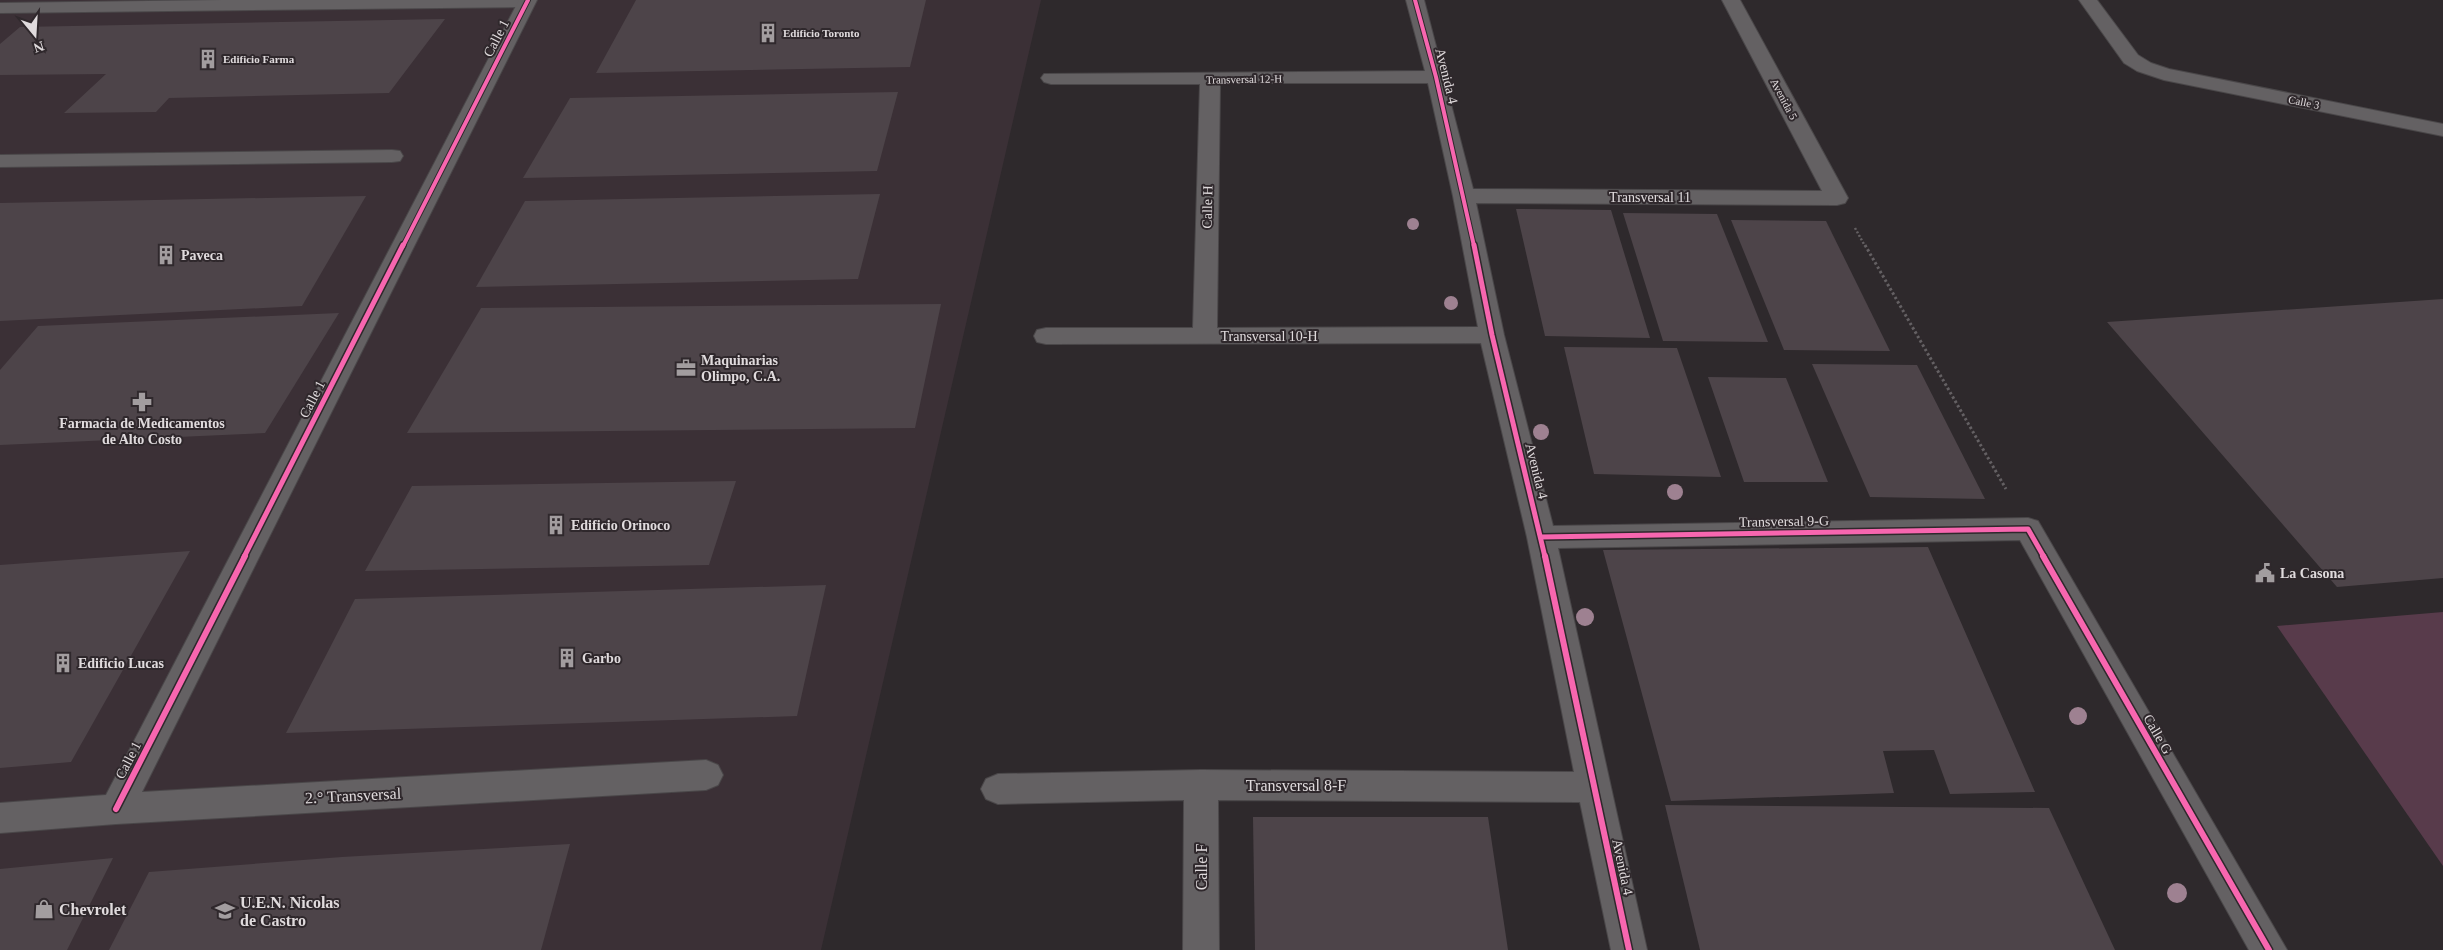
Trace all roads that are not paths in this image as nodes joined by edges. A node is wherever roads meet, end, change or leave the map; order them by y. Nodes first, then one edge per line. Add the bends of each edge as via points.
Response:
1 (1415, 0) edge
2 (1731, 0) edge
3 (2088, 0) edge
4 (527, 1) edge
5 (0, 8) edge
6 (1436, 77) junction
7 (1051, 78) dead end
8 (1210, 79) junction
9 (2443, 130) edge
10 (392, 156) dead end
11 (0, 161) edge
12 (1464, 196) junction
13 (1837, 198) joint
14 (1492, 335) junction
15 (1046, 336) dead end
16 (1205, 336) junction
17 (2028, 529) joint
18 (1541, 537) junction
19 (706, 775) dead end
20 (1201, 784) junction
21 (1594, 787) junction
22 (998, 789) dead end
23 (116, 809) junction
24 (0, 818) edge
25 (1200, 950) edge
26 (1629, 950) edge
27 (2269, 950) edge

1 - 6 street, Avenida 4
2 - 13 street, Avenida 5
3 - 9 street, Calle 3 via 2131,59 2144,67 2164,74
4 - 5 street
4 - 23 street, Calle 1
6 - 8 street, Transversal 12-H
6 - 12 street, Avenida 4
7 - 8 street, Transversal 12-H
8 - 16 street, Calle H
10 - 11 street
12 - 13 street, Transversal 11
12 - 14 street, Avenida 4
14 - 16 street, Transversal 10-H
14 - 18 street, Avenida 4
15 - 16 street, Transversal 10-H
17 - 18 street, Transversal 9-G
17 - 27 street, Calle G
18 - 21 street, Avenida 4
19 - 23 street, 2.° Transversal
20 - 21 street, Transversal 8-F
20 - 22 street, Transversal 8-F
20 - 25 street, Calle F
21 - 26 street, Avenida 4
23 - 24 street, 2.° Transversal

